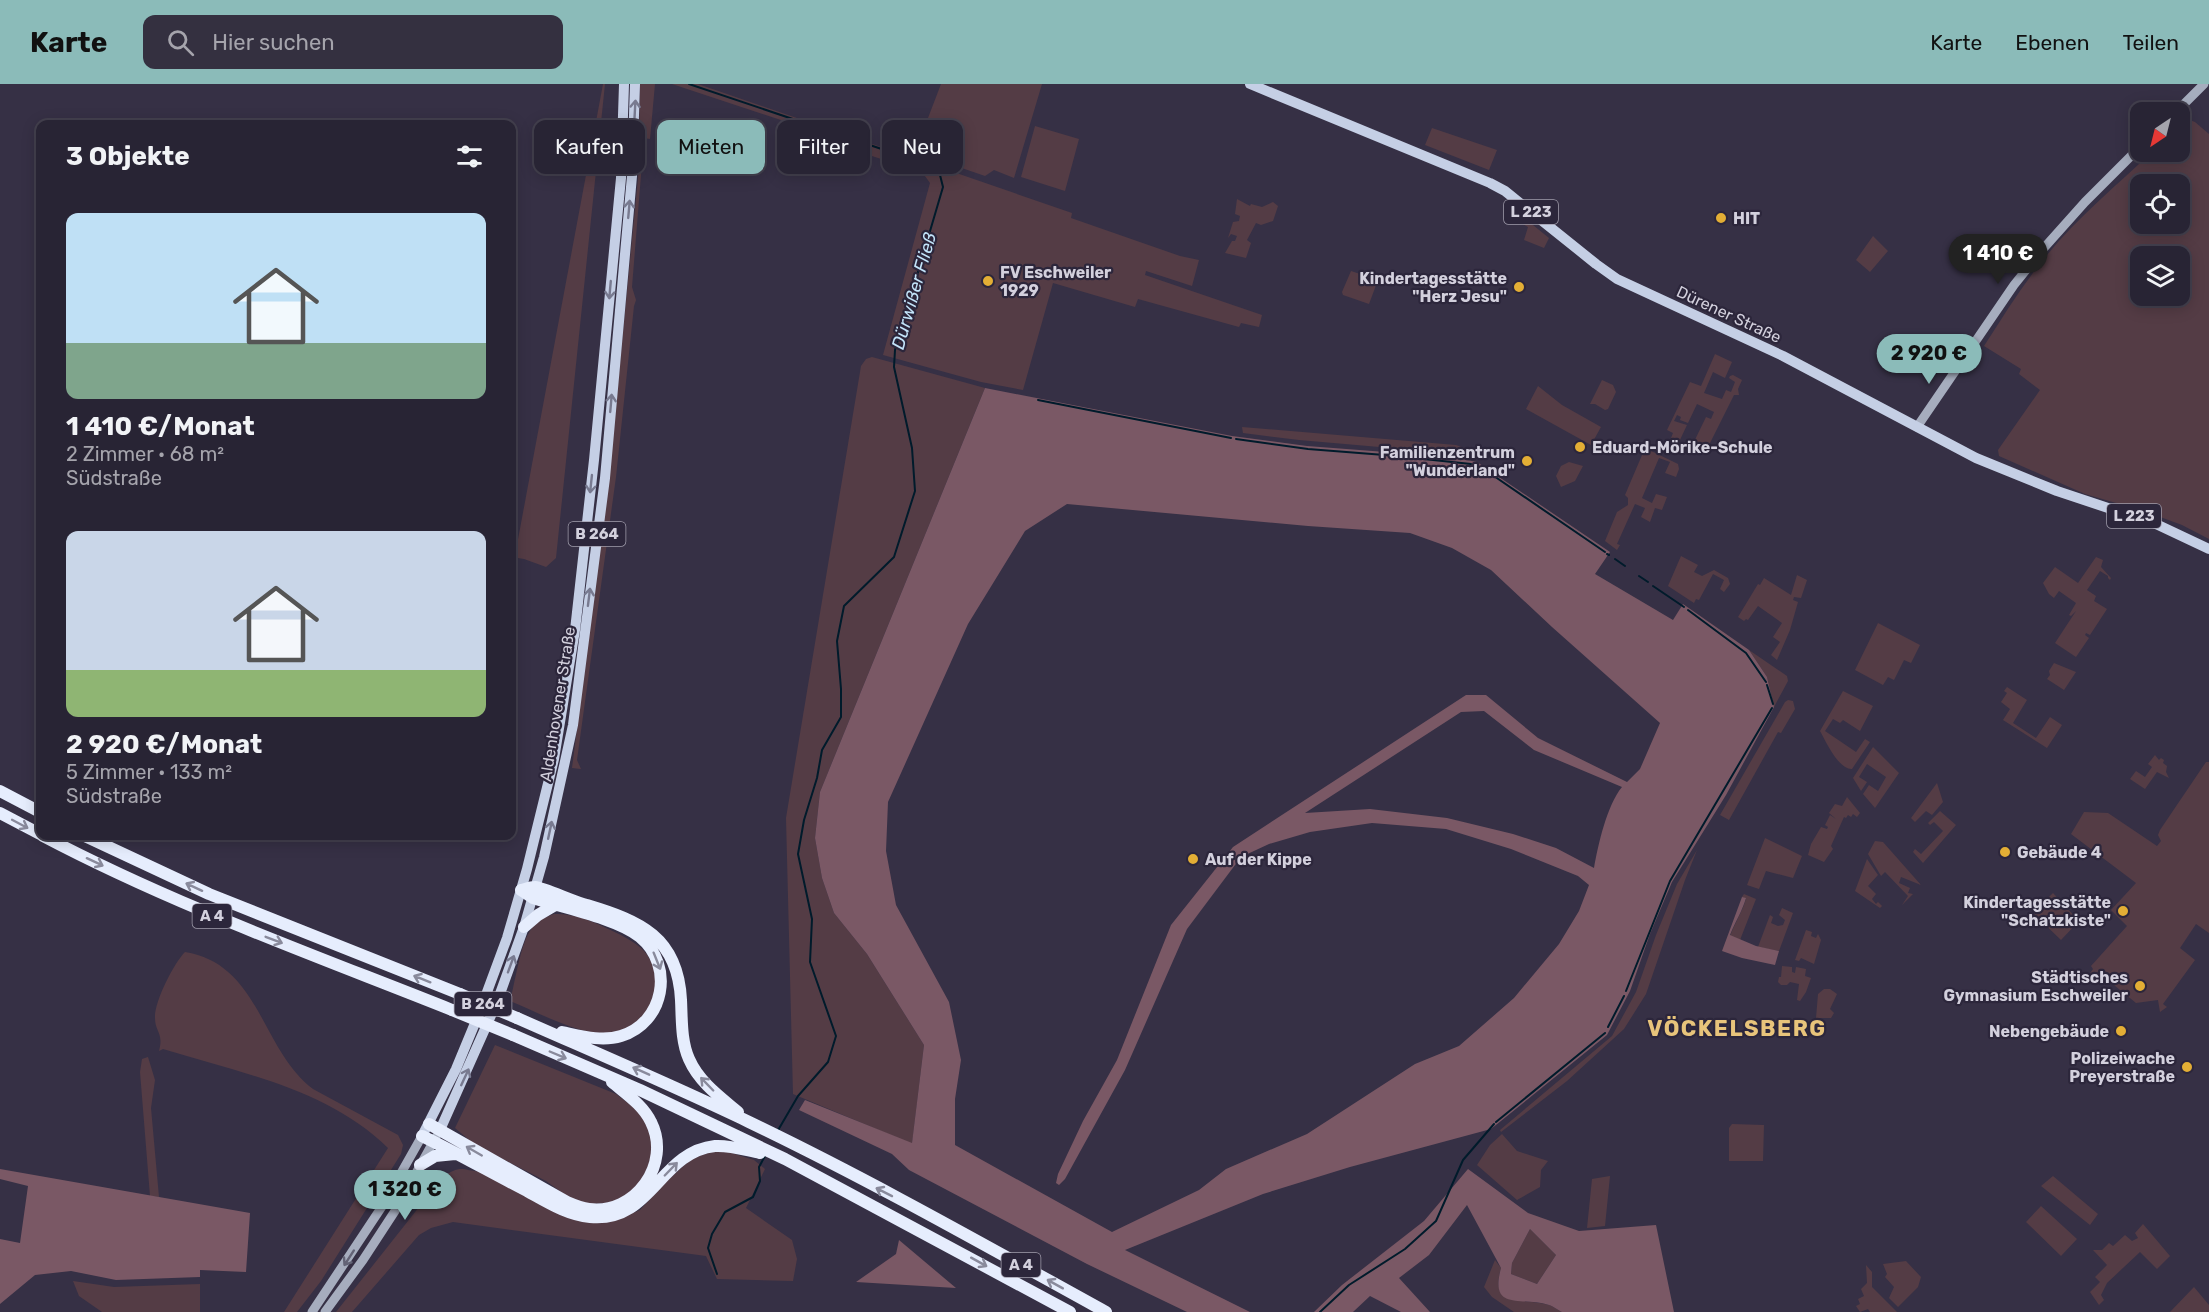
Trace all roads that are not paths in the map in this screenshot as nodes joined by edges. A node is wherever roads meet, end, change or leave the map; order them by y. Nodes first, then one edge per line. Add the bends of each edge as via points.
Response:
1 (624, 84) edge
2 (635, 84) edge
3 (1250, 84) edge
4 (2204, 84) edge
5 (2186, 102) edge
6 (2130, 157) edge
7 (1917, 427) junction
8 (2209, 549) edge
9 (0, 791) edge
10 (36, 810) edge
11 (0, 813) edge
12 (36, 832) edge
13 (51, 840) edge
14 (94, 840) edge
15 (521, 890) junction
16 (534, 893) junction
17 (555, 905) junction
18 (524, 927) junction
19 (540, 1028) junction
20 (602, 1074) junction
21 (751, 1123) junction
22 (435, 1127) junction
23 (428, 1139) junction
24 (753, 1148) junction
25 (456, 1154) junction
26 (420, 1165) junction
27 (312, 1312) edge
28 (325, 1312) edge
29 (1070, 1312) edge
30 (1106, 1312) edge

1 -> 15 main road, Aldenhovener Straße / B 264 via 621,178 575,630 554,759
16 -> 2 main road, Aldenhovener Straße / B 264 via 573,725 605,477 632,176
3 - 7 main road, Dürener Straße / L 223 via 1490,183 1617,279 1783,356
4 - 5 main road
6 - 7 main road via 2085,202 2014,285
7 - 8 main road, Dürener Straße / L 223 via 2020,477 2156,524
9 - 10 highway
11 -> 12 highway, A 4
13 -> 20 highway, A 4, bridge via 200,911
19 -> 14 highway, A 4, bridge via 209,894
15 - 16 highway
15 - 22 main road, Aldenhovener Straße / B 264 via 507,938
16 - 17 highway
16 - 18 main road, Aldenhovener Straße / B 264
21 -> 16 highway via 706,1084 692,1065 683,1036 679,983 669,955 658,939 632,920
17 - 18 highway
17 -> 19 highway via 622,926 643,939 659,965 661,988 646,1021 619,1037 593,1038
22 -> 18 main road, Aldenhovener Straße / B 264 via 497,1002
21 -> 19 highway, A 4
20 -> 22 highway via 646,1113 656,1138 656,1164 647,1183 617,1206 589,1209 567,1202
20 - 24 highway, A 4
30 -> 21 highway, A 4 via 936,1218
22 - 23 main road, Aldenhovener Straße / B 264
23 - 25 highway
23 - 26 main road, Aldenhovener Straße
23 -> 27 main road, Aldenhovener Straße
25 -> 24 highway via 563,1210 597,1217 616,1215 638,1204 674,1166 695,1152 723,1146
24 -> 29 highway, A 4 via 785,1159
25 - 26 highway via 439,1154
26 - 28 main road, Aldenhovener Straße via 363,1260

